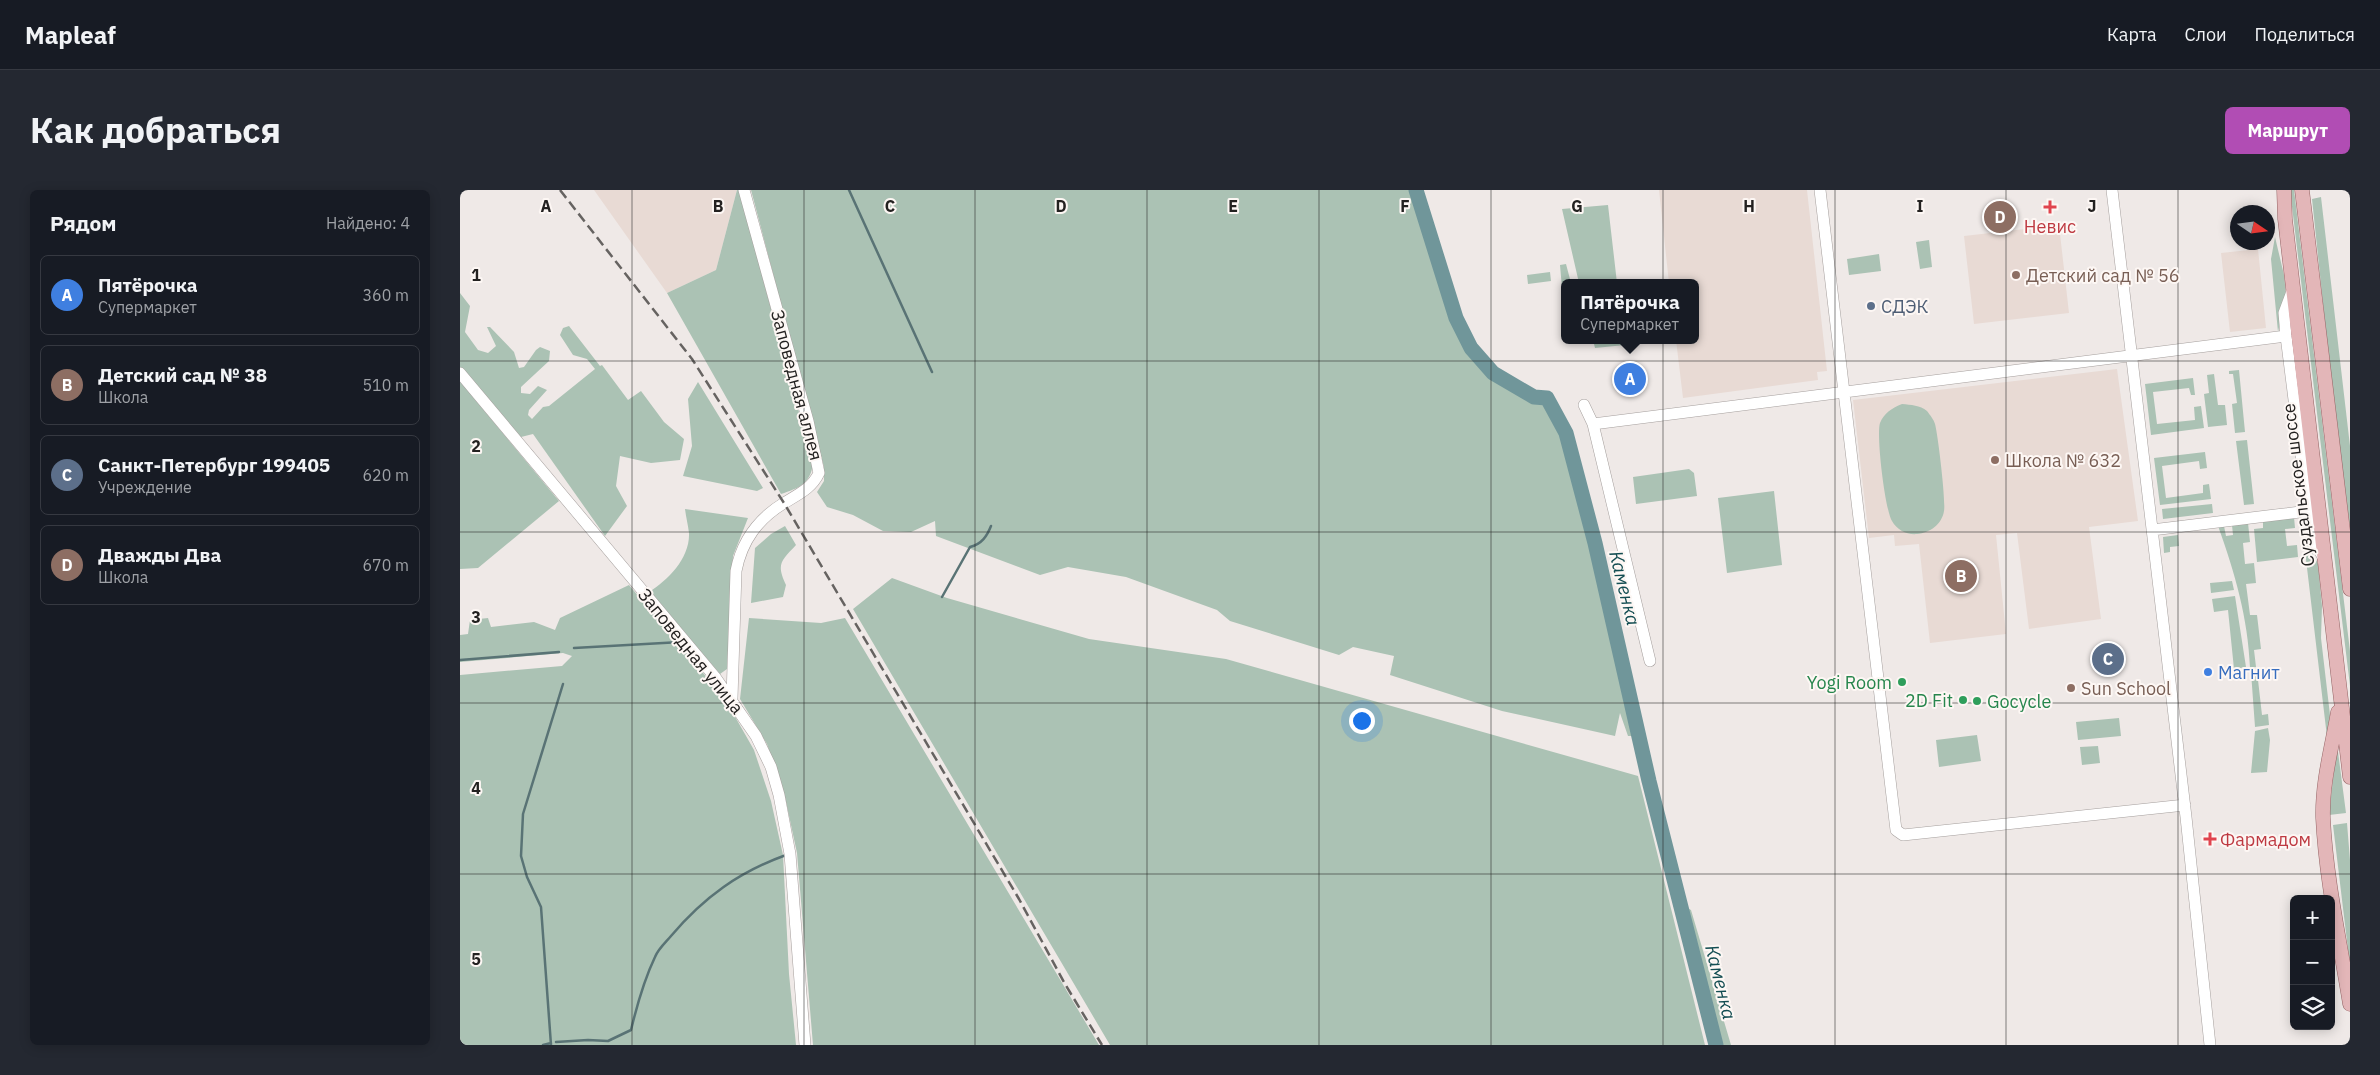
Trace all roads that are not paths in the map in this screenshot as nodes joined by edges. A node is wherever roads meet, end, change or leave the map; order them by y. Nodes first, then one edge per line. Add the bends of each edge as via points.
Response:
1 (744, 190) edge
2 (1820, 190) edge
3 (2112, 190) edge
4 (2284, 190) edge
5 (2302, 190) edge
6 (2294, 285) junction
7 (2286, 336) junction
8 (2131, 356) junction
9 (460, 373) edge
10 (1844, 391) junction
11 (1584, 405) dead end
12 (1594, 424) junction
13 (2308, 511) junction
14 (2152, 530) junction
15 (2326, 561) junction
16 (2350, 589) edge
17 (1650, 661) dead end
18 (732, 698) junction
19 (2340, 699) junction
20 (2350, 776) edge
21 (2185, 804) junction
22 (2350, 1004) edge
23 (806, 1045) edge
24 (2210, 1045) edge

1 - 18 street, Заповедная аллея via 819,472 808,488 761,519 746,540 739,558
2 - 10 street
3 - 8 street
4 - 6 main road, Суздальское шоссе
5 - 16 main road
6 - 7 street via 2284,313
6 - 15 main road, Суздальское шоссе
7 - 8 street
7 - 13 street
8 - 10 street
8 - 14 street
9 - 18 street, Заповедная улица
10 - 12 street
10 - 21 street via 1896,830 1903,834
11 - 12 street
12 - 17 street
13 - 14 street
13 - 15 street via 2311,535
14 - 21 street
15 - 19 main road, Суздальское шоссе
18 - 23 street, Заповедная улица via 763,751 779,795 790,854
19 - 20 main road, Суздальское шоссе
19 - 22 main road via 2328,760 2323,818 2329,880
21 - 24 street

